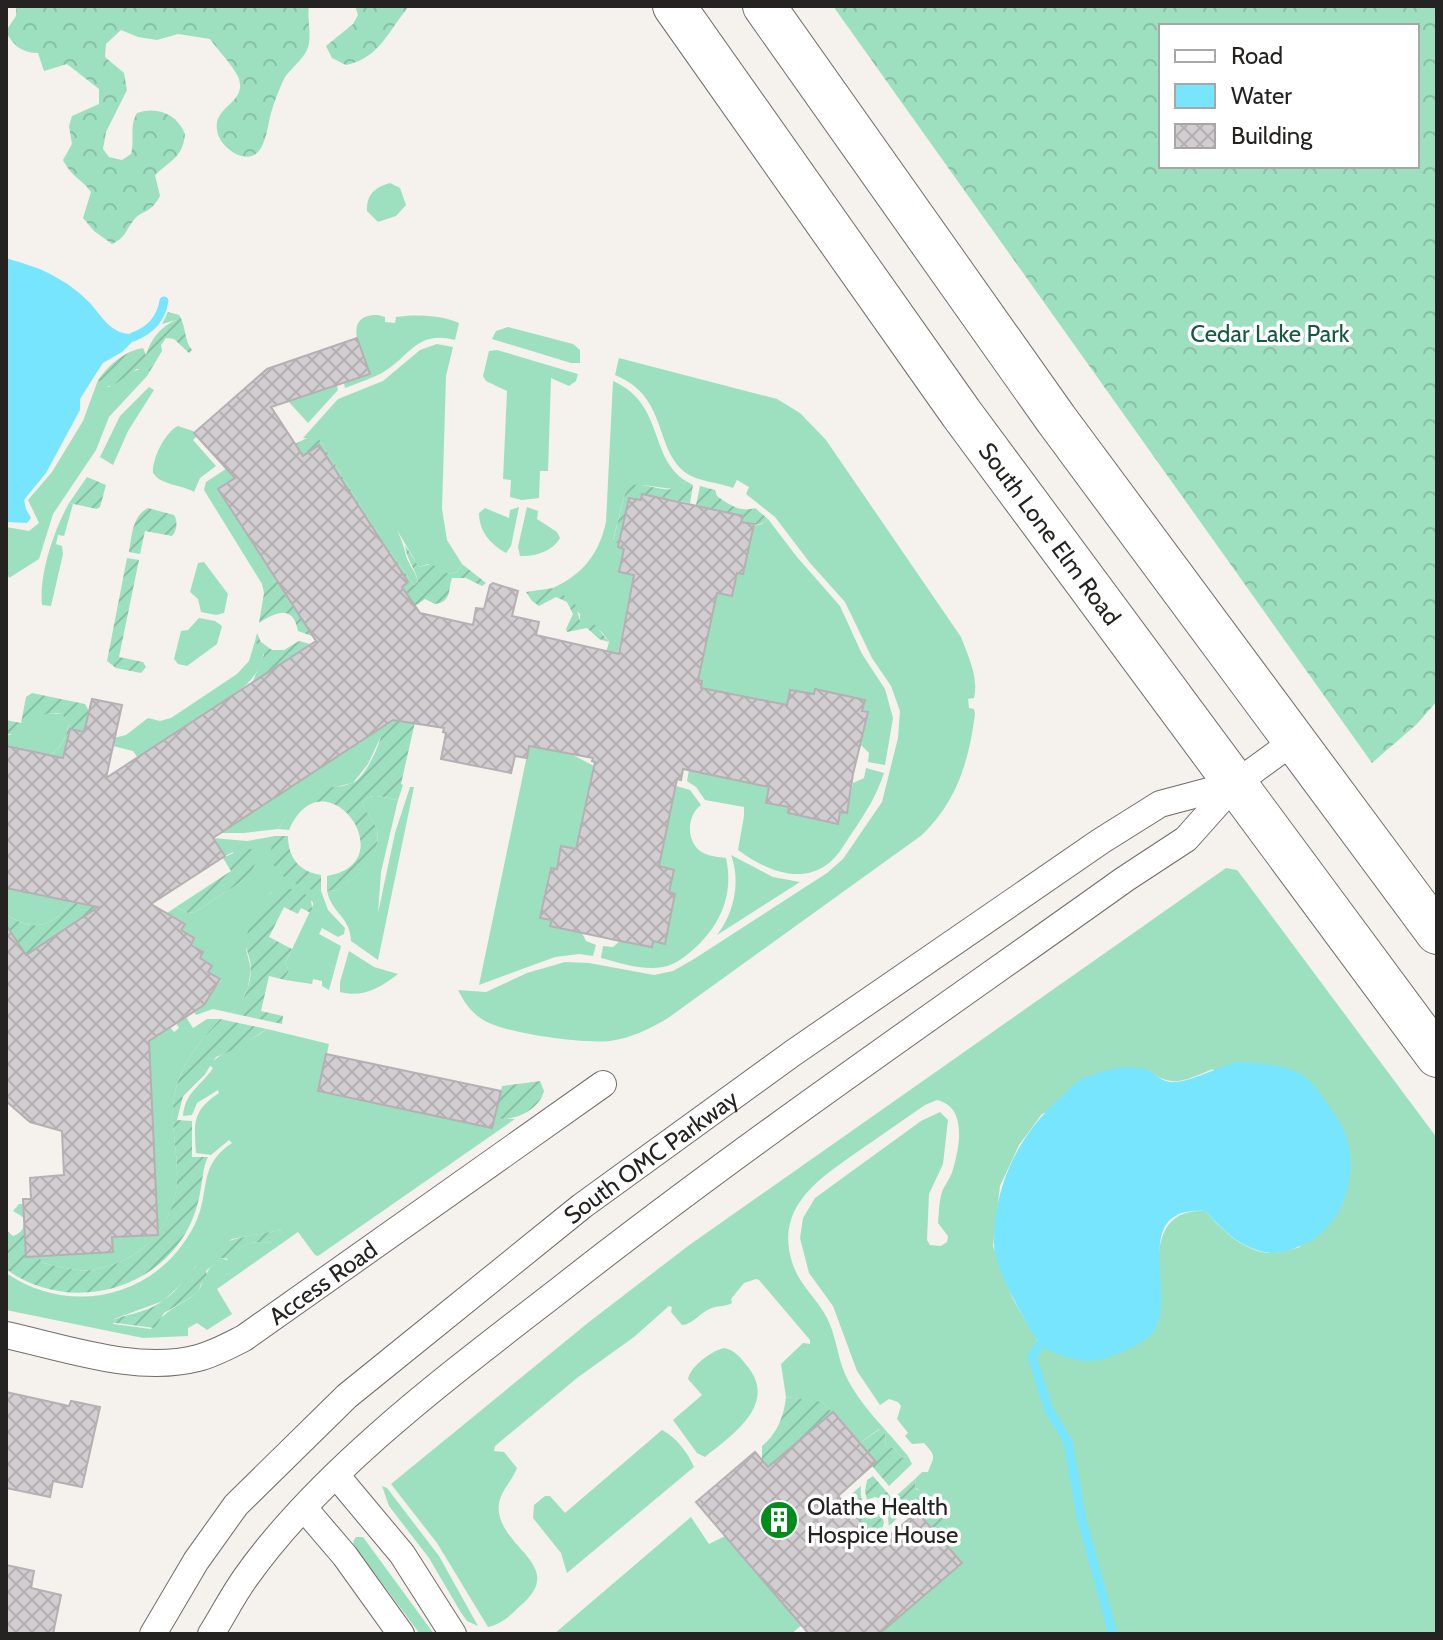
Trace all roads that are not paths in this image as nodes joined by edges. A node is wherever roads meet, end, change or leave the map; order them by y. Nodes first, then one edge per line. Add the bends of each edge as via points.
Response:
1 (674, 6) edge
2 (764, 6) edge
3 (1294, 741) junction
4 (1235, 784) junction
5 (1437, 933) edge
6 (1437, 1056) edge
7 (603, 1084) dead end
8 (6, 1335) edge
9 (336, 1475) junction
10 (304, 1508) junction
11 (153, 1634) edge
12 (211, 1634) edge
13 (401, 1634) edge
14 (453, 1634) edge

1 - 4 main road, South Lone Elm Road via 961,413
2 - 3 main road via 1056,419
3 - 4 street, South OMC Parkway
3 - 5 main road
4 - 6 main road, South Lone Elm Road
4 - 9 street, South OMC Parkway via 1186,839 671,1202
4 - 11 street, South OMC Parkway via 1160,804 1101,841 582,1206 347,1396 236,1505
7 - 8 street, Access Road via 244,1338 200,1358 141,1364
9 - 10 street, South OMC Parkway
9 - 14 street via 402,1554
10 - 12 street, South OMC Parkway via 247,1576
10 - 13 street

